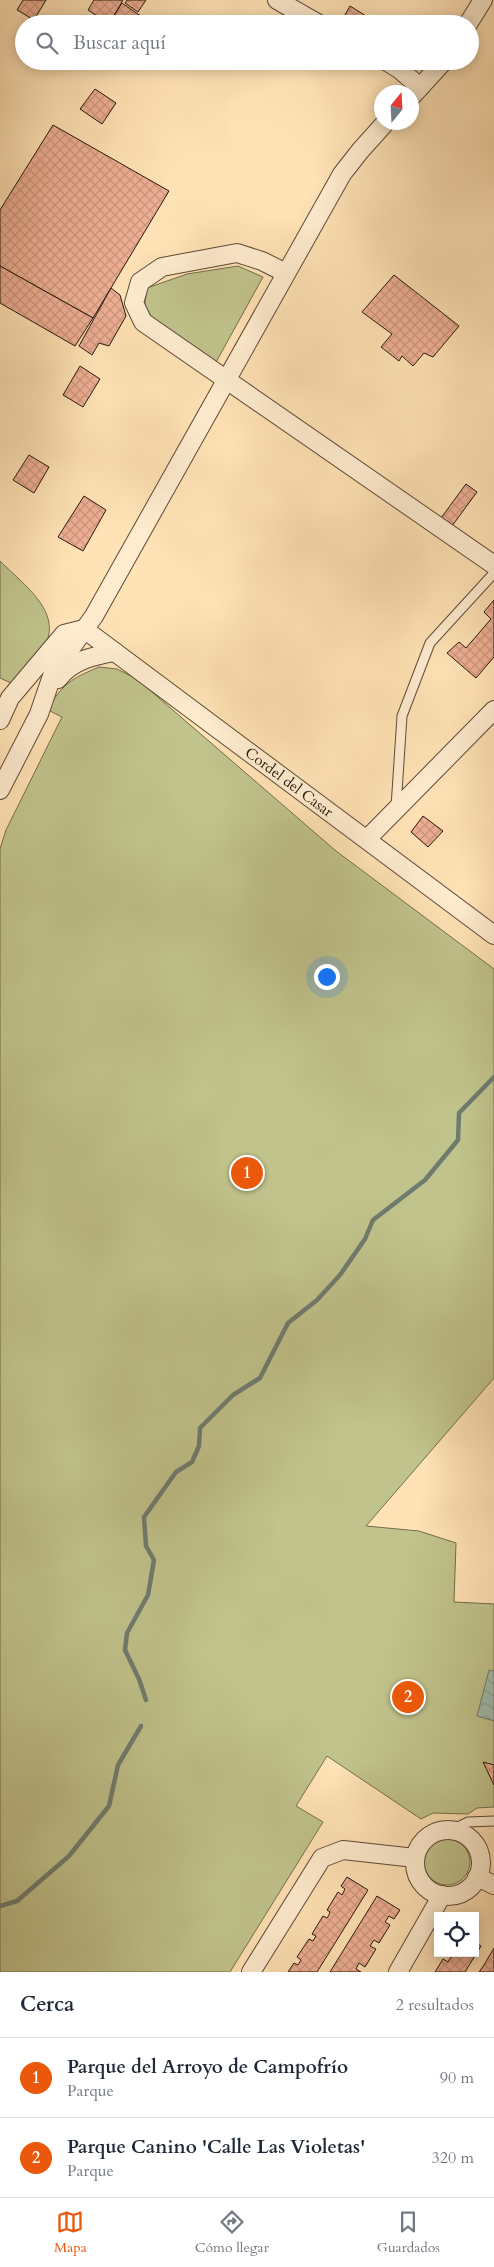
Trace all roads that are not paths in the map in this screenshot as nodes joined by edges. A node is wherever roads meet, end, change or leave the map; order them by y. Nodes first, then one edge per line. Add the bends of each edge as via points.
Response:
1 (277, 0) edge
2 (483, 0) edge
3 (303, 15) edge
4 (474, 15) edge
5 (401, 70) edge
6 (436, 70) edge
7 (411, 85) edge
8 (419, 89) edge
9 (379, 130) edge
10 (286, 274) junction
11 (226, 380) junction
12 (494, 565) edge
13 (494, 573) edge
14 (84, 629) junction
15 (115, 652) junction
16 (22, 683) junction
17 (45, 695) junction
18 (494, 710) edge
19 (0, 720) edge
20 (0, 790) edge
21 (396, 809) junction
22 (367, 839) junction
23 (494, 935) edge
24 (494, 1821) edge
25 (452, 1830) junction
26 (415, 1858) junction
27 (478, 1877) junction
28 (494, 1885) edge
29 (442, 1895) junction
30 (251, 1972) edge
31 (398, 1972) edge

1 - 3 street
2 - 4 street
5 - 7 street
6 - 8 street
9 - 10 street via 342,174
10 - 11 street
10 - 11 street via 237,253 162,267 140,282 134,303 143,322
11 - 12 street
11 - 14 street
13 - 21 lane via 430,642 402,716
14 - 15 street, Cordel del Casar
14 - 16 street via 64,634
14 - 17 street via 53,673
15 - 17 street via 84,659 63,672
15 - 22 street, Cordel del Casar
16 - 17 street via 31,683
16 - 19 street via 10,698
17 - 20 street via 39,714
18 - 21 street
21 - 22 street
22 - 23 street, Cordel del Casar
24 - 25 lane via 468,1822
25 - 26 street via 442,1830 424,1840
25 - 27 street via 466,1836 476,1847 480,1862
26 - 29 street via 418,1878 424,1886
26 - 30 street via 343,1850 322,1858
27 - 28 street
27 - 29 street via 463,1892
29 - 31 street

